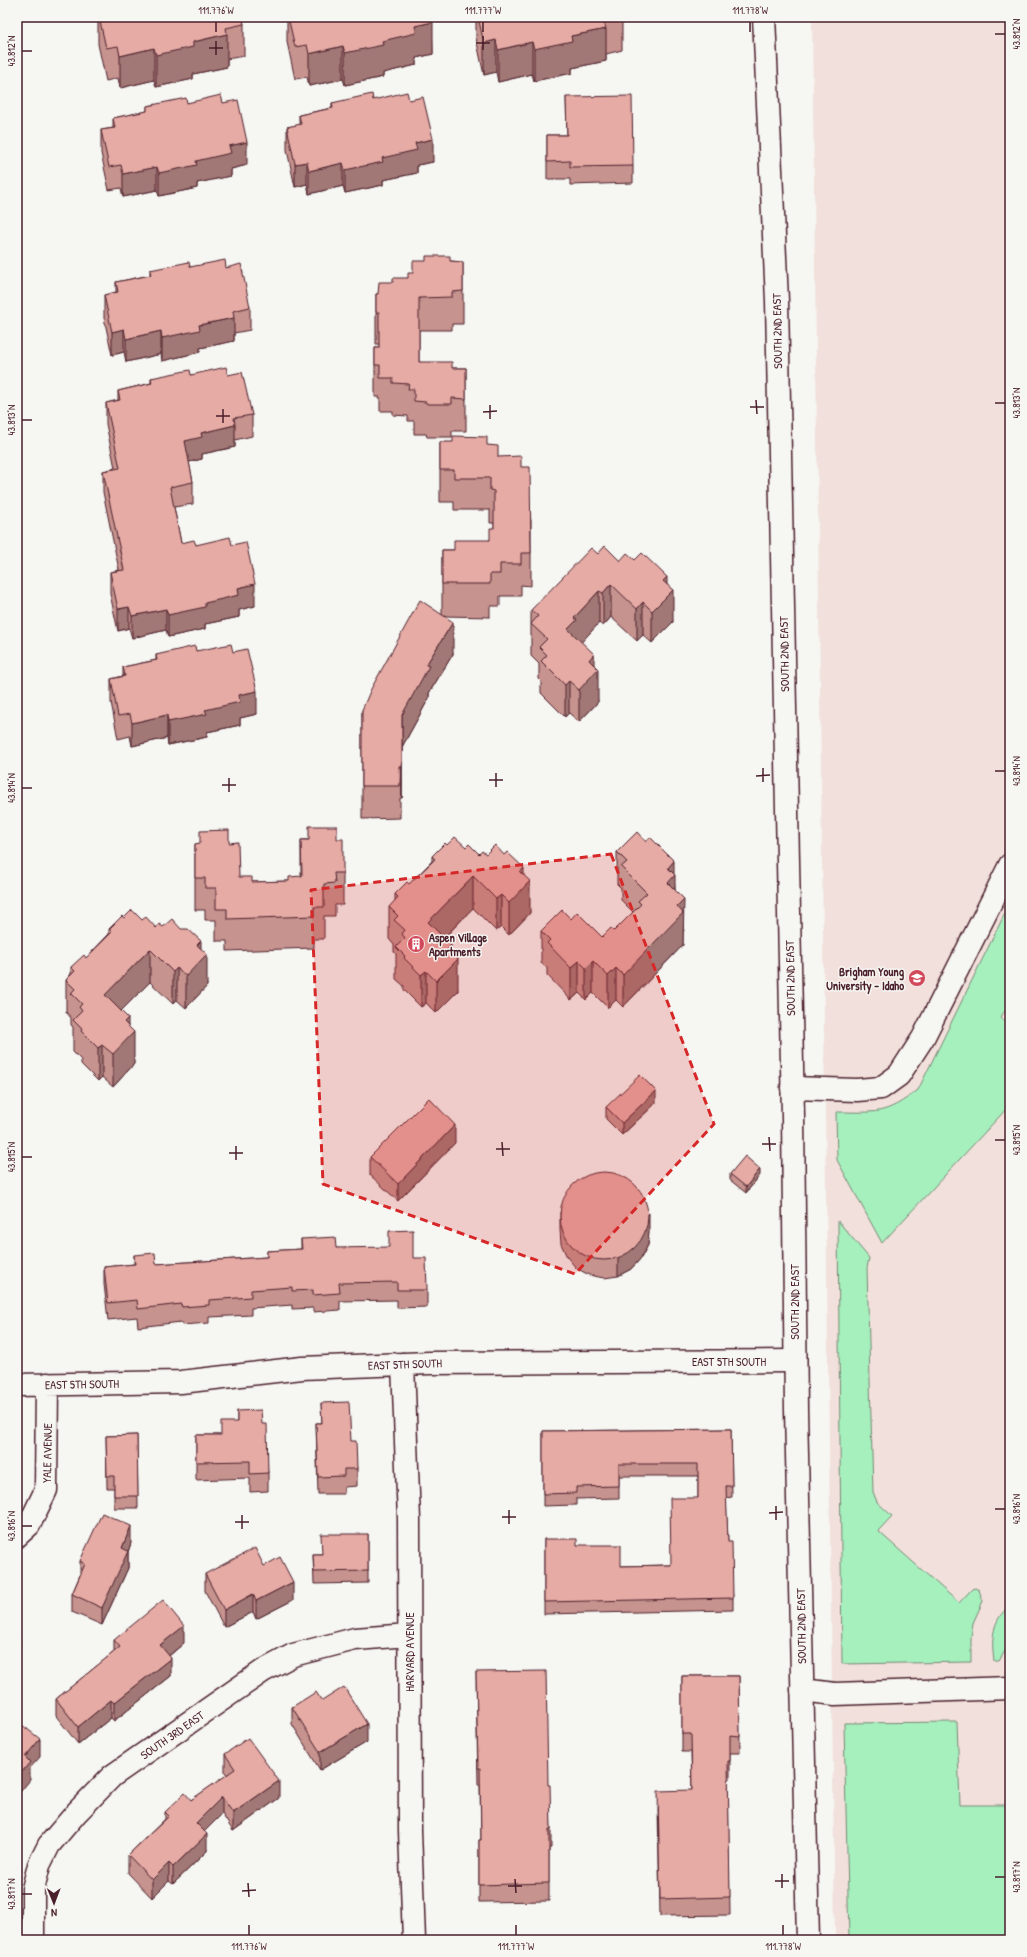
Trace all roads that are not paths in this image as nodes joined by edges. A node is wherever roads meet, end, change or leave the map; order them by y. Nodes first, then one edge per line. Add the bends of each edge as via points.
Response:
1 (764, 17) edge
2 (1010, 865) edge
3 (792, 1088) junction
4 (795, 1361) junction
5 (403, 1364) junction
6 (47, 1384) junction
7 (17, 1385) edge
8 (17, 1536) edge
9 (409, 1635) junction
10 (1010, 1688) edge
11 (802, 1690) junction
12 (33, 1940) edge
13 (414, 1940) edge
14 (808, 1940) edge

1 - 3 street, SOUTH 2ND EAST via 777,302
2 - 3 street via 924,1038 899,1075 880,1088
3 - 4 street, SOUTH 2ND EAST
4 - 5 street, EAST 5TH SOUTH
4 - 11 street, SOUTH 2ND EAST
5 - 6 street, EAST 5TH SOUTH via 302,1368 181,1382
5 - 9 street, HARVARD AVENUE via 409,1520
6 - 7 street, EAST 5TH SOUTH
6 - 8 street, YALE AVENUE via 46,1490 29,1525
9 - 12 street, SOUTH 3RD EAST via 356,1639 293,1655 263,1671 112,1776 49,1845 38,1865 33,1889
9 - 13 street, HARVARD AVENUE via 410,1831
10 - 11 street via 835,1694
11 - 14 street, SOUTH 2ND EAST

